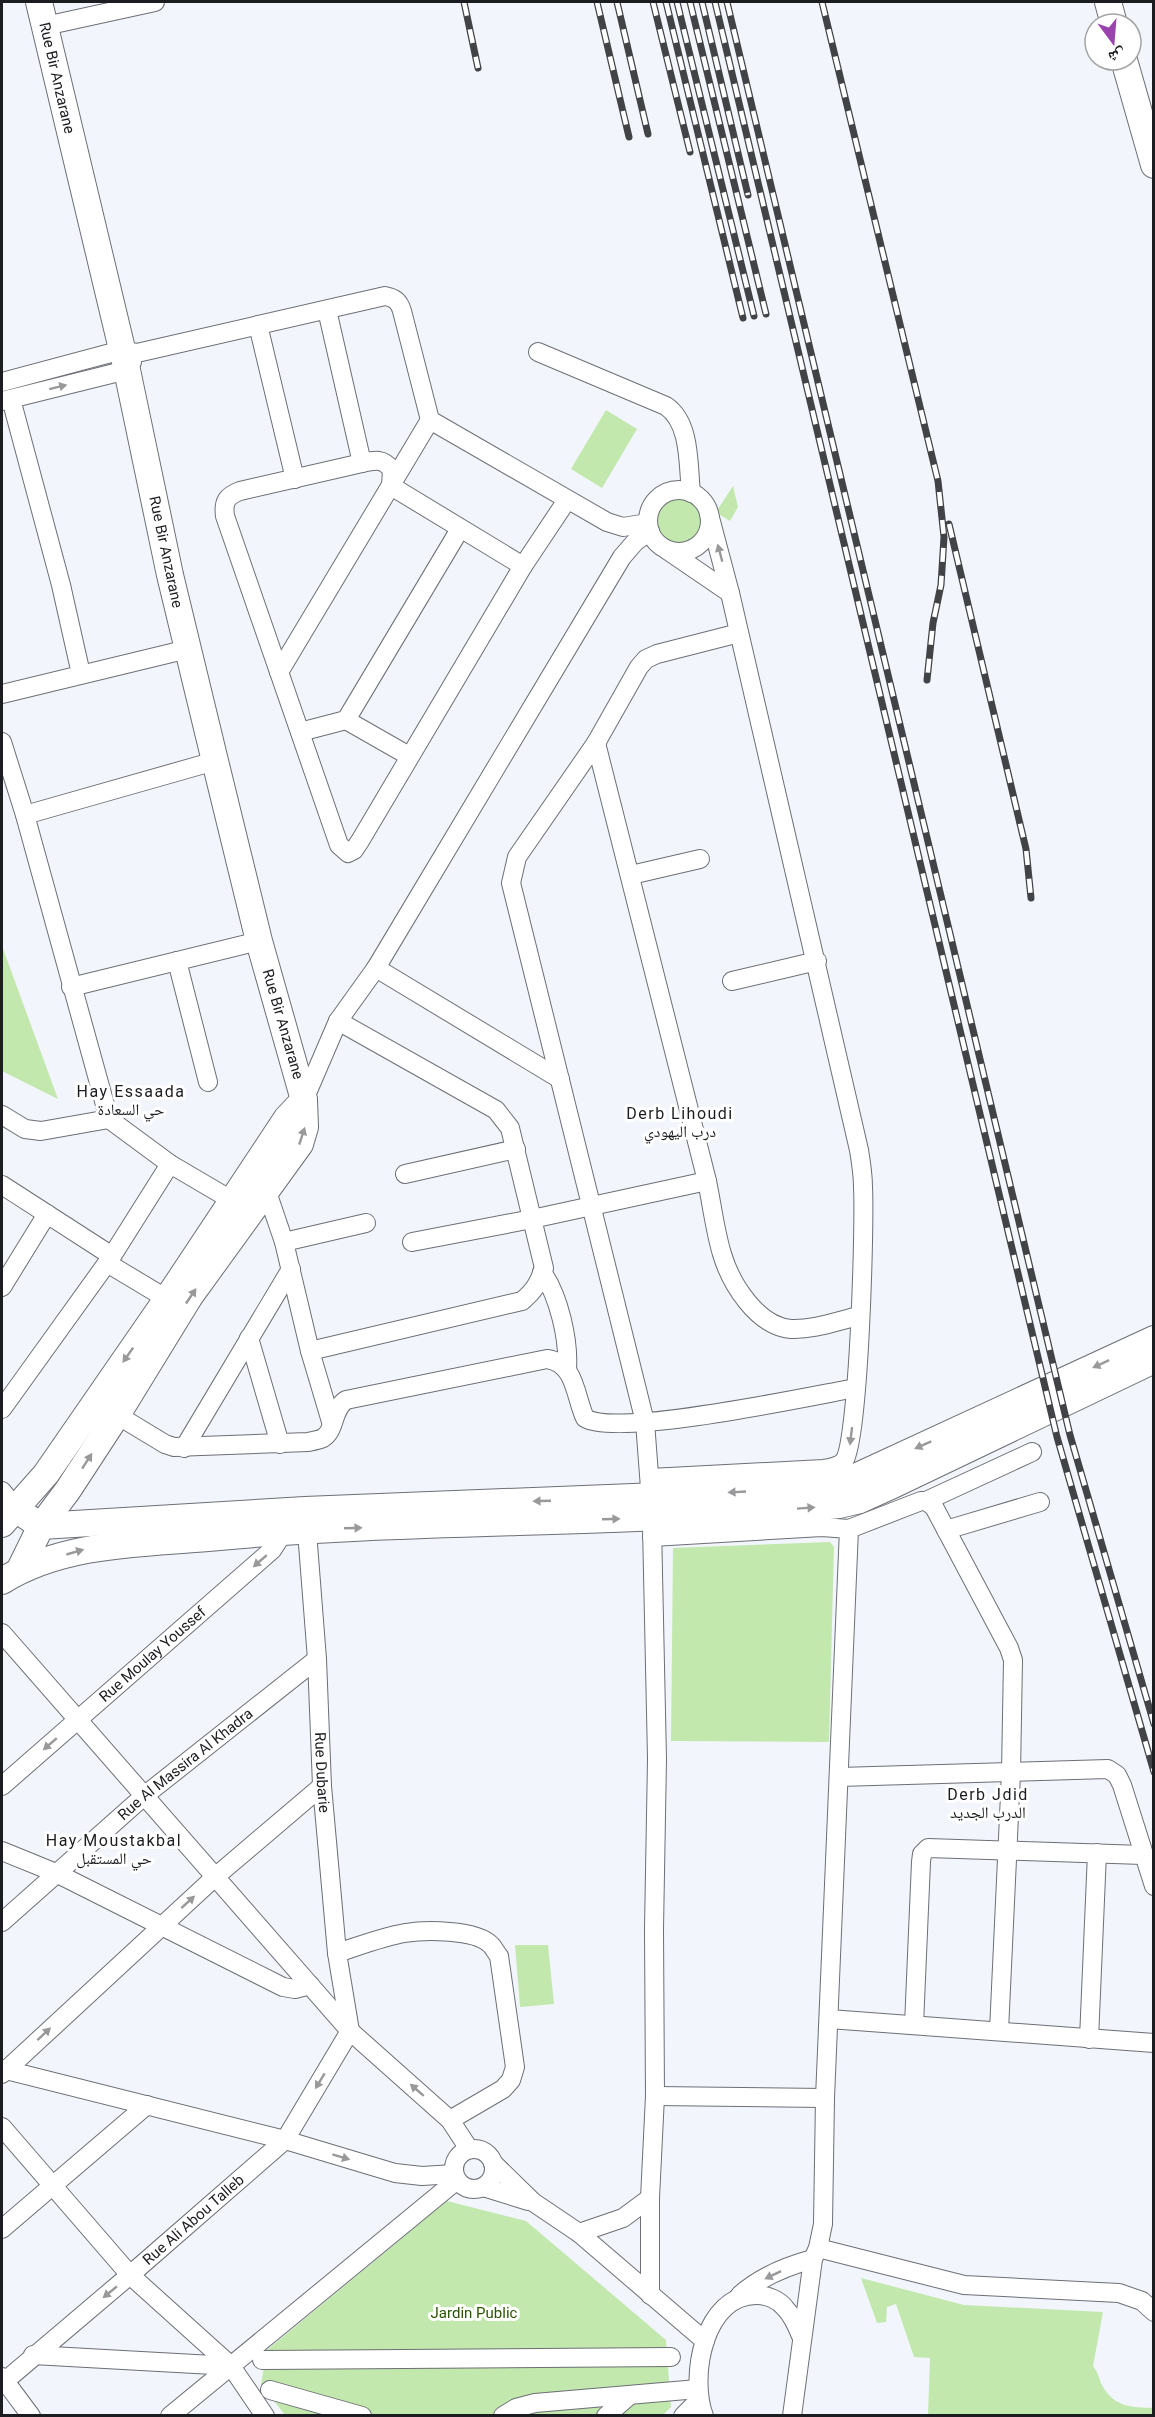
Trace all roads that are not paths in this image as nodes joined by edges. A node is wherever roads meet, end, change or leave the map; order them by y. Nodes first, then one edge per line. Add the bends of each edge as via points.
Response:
1 (39, 2) edge
2 (155, 2) edge
3 (45, 26) junction
4 (1127, 72) edge
5 (1154, 165) edge
6 (327, 310) junction
7 (258, 325) junction
8 (538, 352) dead end
9 (128, 358) junction
10 (2, 382) edge
11 (6, 400) edge
12 (430, 420) junction
13 (362, 463) junction
14 (295, 479) junction
15 (391, 486) junction
16 (691, 492) junction
17 (567, 500) junction
18 (709, 514) junction
19 (649, 527) junction
20 (460, 529) junction
21 (664, 548) junction
22 (523, 566) junction
23 (730, 593) junction
24 (739, 633) junction
25 (188, 649) junction
26 (279, 672) junction
27 (81, 674) junction
28 (2, 694) edge
29 (346, 720) junction
30 (300, 732) junction
31 (2, 742) edge
32 (596, 743) junction
33 (409, 756) junction
34 (215, 760) junction
35 (25, 815) junction
36 (700, 859) dead end
37 (631, 875) junction
38 (259, 940) junction
39 (817, 960) junction
40 (177, 961) junction
41 (376, 968) junction
42 (732, 981) dead end
43 (71, 987) junction
44 (338, 1021) junction
45 (560, 1079) junction
46 (208, 1082) dead end
47 (304, 1100) junction
48 (2, 1115) edge
49 (109, 1119) junction
50 (516, 1149) junction
51 (170, 1164) junction
52 (405, 1174) dead end
53 (708, 1181) junction
54 (2, 1185) edge
55 (267, 1192) junction
56 (232, 1201) junction
57 (591, 1206) junction
58 (46, 1214) junction
59 (532, 1219) junction
60 (366, 1223) dead end
61 (284, 1242) junction
62 (412, 1242) dead end
63 (109, 1260) junction
64 (291, 1269) junction
65 (542, 1272) junction
66 (2, 1287) edge
67 (167, 1299) junction
68 (859, 1316) junction
69 (249, 1338) junction
70 (1154, 1339) edge
71 (310, 1351) junction
72 (1154, 1360) edge
73 (567, 1369) junction
74 (856, 1388) junction
75 (2, 1409) edge
76 (117, 1415) junction
77 (645, 1422) junction
78 (332, 1425) junction
79 (280, 1444) junction
80 (184, 1448) junction
81 (1032, 1452) dead end
82 (64, 1494) junction
83 (926, 1501) junction
84 (1040, 1502) dead end
85 (651, 1507) junction
86 (7, 1508) edge
87 (296, 1521) junction
88 (93, 1522) junction
89 (41, 1526) junction
90 (849, 1529) junction
91 (946, 1530) junction
92 (8, 1569) edge
93 (2, 1633) edge
94 (317, 1659) junction
95 (77, 1720) junction
96 (1011, 1773) junction
97 (839, 1777) junction
98 (2, 1786) edge
99 (322, 1786) junction
100 (144, 1796) junction
101 (2, 1851) edge
102 (1006, 1851) junction
103 (1097, 1853) junction
104 (1143, 1855) junction
105 (56, 1874) junction
106 (215, 1877) junction
107 (1154, 1886) edge
108 (2, 1922) edge
109 (162, 1926) junction
110 (337, 1953) junction
111 (310, 1985) junction
112 (829, 2019) junction
113 (914, 2025) junction
114 (350, 2031) junction
115 (999, 2031) junction
116 (1089, 2038) junction
117 (1154, 2043) edge
118 (3, 2070) edge
119 (655, 2096) junction
120 (825, 2098) junction
121 (147, 2105) junction
122 (450, 2120) junction
123 (2, 2127) edge
124 (285, 2140) junction
125 (469, 2149) junction
126 (494, 2163) junction
127 (456, 2177) junction
128 (51, 2186) junction
129 (483, 2187) junction
130 (650, 2198) junction
131 (533, 2202) junction
132 (2, 2229) edge
133 (579, 2233) junction
134 (815, 2254) junction
135 (130, 2275) junction
136 (650, 2295) junction
137 (737, 2298) junction
138 (1154, 2312) edge
139 (801, 2336) junction
140 (705, 2341) junction
141 (33, 2355) junction
142 (671, 2357) dead end
143 (261, 2360) dead end
144 (231, 2366) junction
145 (3, 2379) edge
146 (270, 2390) dead end
147 (630, 2395) junction
148 (700, 2402) edge
149 (31, 2415) edge
150 (170, 2415) edge
151 (265, 2415) edge
152 (362, 2415) edge
153 (503, 2415) edge
154 (606, 2415) edge
155 (683, 2415) edge
156 (792, 2415) edge

1 - 3 street, Rue Bir Anzarane
2 - 3 street
3 - 9 street, Rue Bir Anzarane
4 - 5 street
6 - 7 street
6 - 12 street via 385,296 399,303
6 - 13 street
7 - 9 street
7 - 14 street
8 - 16 street via 675,412 683,430
9 - 10 street
11 -> 9 street
9 - 25 street, Rue Bir Anzarane
11 - 27 street via 61,585
12 - 15 street
12 - 17 street
13 - 14 street
13 - 15 street via 387,463 392,470
14 - 26 street via 231,494 224,507
15 - 20 street
15 - 26 street
16 - 18 street
16 - 19 street via 675,490 662,495 651,507
17 - 19 street via 606,522
17 - 22 street
18 - 21 street via 709,528 698,544 689,550
23 -> 18 street
19 - 21 street
19 - 41 street via 622,556
20 - 22 street
20 - 29 street
21 - 23 street
22 - 33 street
23 - 24 street
24 - 32 street via 646,659
24 - 39 street
25 - 27 street
25 - 34 street, Rue Bir Anzarane
26 - 30 street
27 - 28 street
29 - 30 street
29 - 33 street
30 - 33 street via 339,845 348,853 360,841
31 - 35 street
32 - 37 street
32 - 45 street via 517,857 512,870 511,883
34 - 35 street
34 - 38 street, Rue Bir Anzarane
35 - 43 street
36 - 37 street
37 - 53 street
38 - 40 street
38 - 47 street, Rue Bir Anzarane
39 - 42 street
39 - 68 street via 859,1150 864,1247
40 - 43 street
40 - 46 street
41 - 44 street
41 - 45 street
43 - 49 street
44 - 47 street
44 - 50 street via 496,1110 510,1128
45 - 57 street
55 -> 47 street, Rue Bir Anzarane via 300,1144 305,1127
47 - 56 street via 287,1118
48 - 49 street via 25,1129 41,1131
49 - 51 street
50 - 52 street
50 - 59 street
51 - 56 street
51 - 63 street
53 - 57 street
53 - 68 street via 722,1254 732,1278 758,1316 777,1326 806,1329
54 - 58 street
55 - 61 street
76 -> 55 street, Rue Bir Anzarane via 190,1296
56 - 67 street
57 - 59 street
57 - 77 street
58 - 63 street
58 - 66 street
59 - 62 street
59 - 65 street
60 - 61 street
61 - 64 street
63 - 67 street
63 - 75 street
64 - 69 street
64 - 71 street
65 - 71 street via 539,1283 522,1301
65 - 73 street via 552,1290 566,1338
67 -> 86 street via 46,1474
68 - 74 street
69 - 79 street
69 - 80 street
70 -> 85 street via 842,1482
71 - 78 street
85 -> 72 street via 808,1508 860,1500
73 - 77 street via 585,1418 603,1424
73 - 78 street via 558,1361 547,1359 346,1400 339,1405
74 - 77 street via 726,1412
74 -> 85 street via 850,1445 839,1465
76 - 80 street via 165,1444
82 -> 76 street, Rue Bir Anzarane
77 - 85 street
78 - 79 street via 324,1438
79 - 80 street
81 - 83 street
82 - 88 street via 74,1508
82 - 89 street, Rue Bir Anzarane
83 - 90 street
83 - 91 street via 934,1507
84 - 91 street
85 - 87 street
85 - 90 street
85 - 119 street via 657,1759
86 - 89 street
87 - 88 street
92 -> 87 street via 82,1549
87 - 94 street, Rue Dubarie
87 -> 95 street, Rue Moulay Youssef via 272,1550
88 - 89 street
89 - 92 street, Rue Bir Anzarane
90 - 97 street
91 - 96 street via 1013,1660
93 - 95 street
94 - 99 street, Rue Dubarie
94 - 100 street, Rue Al Massira Al Khadra
95 -> 98 street, Rue Moulay Youssef
95 - 100 street
96 - 97 street
96 - 102 street
96 - 104 street via 1108,1769 1122,1785
97 - 112 street
99 - 106 street
99 - 110 street, Rue Dubarie
100 - 105 street, Rue Al Massira Al Khadra
100 - 106 street
101 - 105 street
102 - 103 street
102 - 113 street via 928,1848 922,1854
102 - 115 street
103 - 104 street
103 - 116 street
104 - 107 street
105 - 108 street, Rue Al Massira Al Khadra
105 - 109 street
109 -> 106 street
106 - 111 street
109 - 111 street via 283,1987
118 -> 109 street
110 - 114 street, Rue Dubarie
110 - 122 street via 404,1933 426,1932 481,1938 499,1956 514,2067 511,2080 503,2089
111 - 114 street
112 - 113 street
112 - 120 street
113 - 115 street
122 -> 114 street
114 -> 124 street, Rue Ali Abou Talleb
115 - 116 street
116 - 117 street
118 - 121 street
119 - 120 street
119 - 130 street
120 - 134 street via 823,2224
121 - 124 street
121 - 128 street
122 - 125 street
123 - 128 street
124 -> 127 street via 395,2173
124 - 135 street, Rue Ali Abou Talleb
125 - 126 street via 486,2152
125 - 127 street via 456,2160
126 - 129 street via 492,2177
126 - 131 street
127 - 129 street via 469,2188
127 - 144 street
128 - 132 street
128 - 135 street
129 - 131 street
130 - 133 street via 623,2218
130 - 136 street
131 - 133 street
133 - 136 street
134 -> 137 street via 748,2287
134 - 138 street via 964,2285 1119,2293 1142,2301
134 - 139 street
135 -> 141 street, Rue Ali Abou Talleb
135 - 144 street
136 - 140 street
137 - 139 street via 773,2298 784,2305
137 - 140 street via 718,2314
139 - 156 street
140 - 148 street via 700,2359
141 - 144 street
141 - 145 street, Rue Ali Abou Talleb
142 - 143 street
144 - 150 street
144 - 151 street
145 - 149 street
146 - 152 street
147 - 148 street
147 - 153 street via 525,2405
147 - 154 street
148 - 155 street

